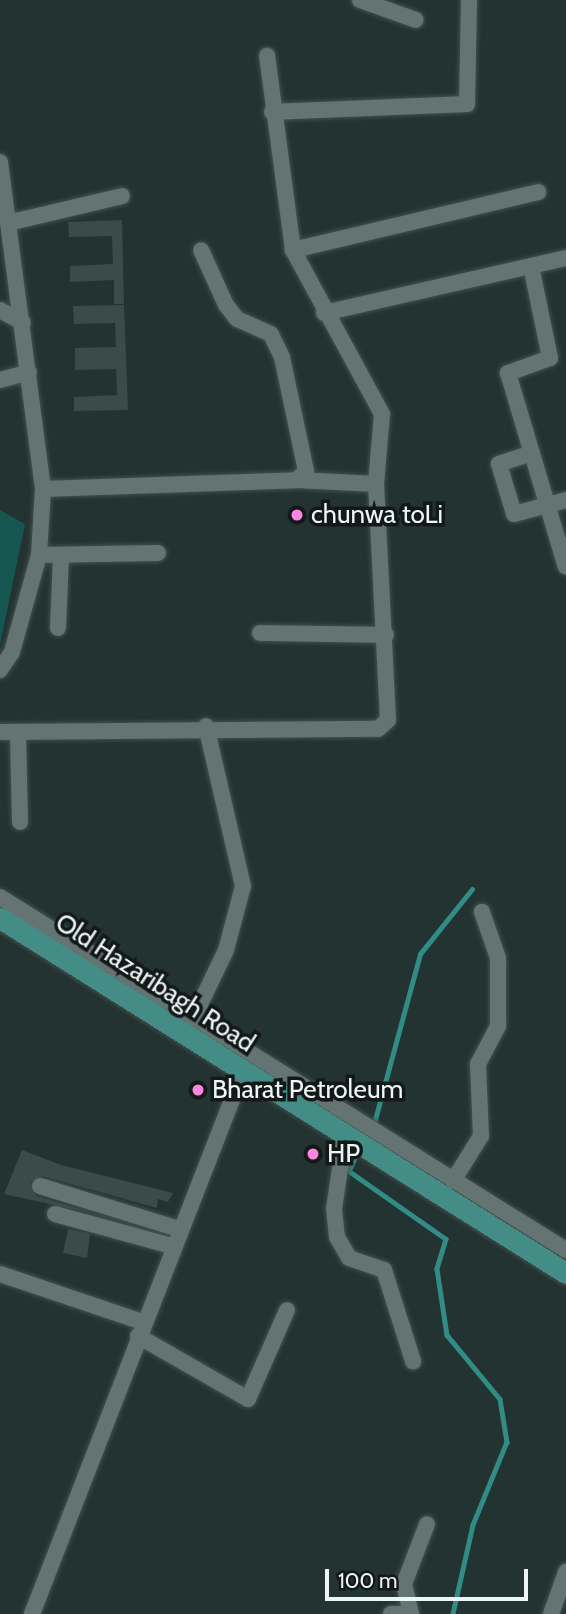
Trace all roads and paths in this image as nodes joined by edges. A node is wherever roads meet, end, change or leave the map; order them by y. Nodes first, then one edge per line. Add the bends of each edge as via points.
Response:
1 (360, 0) edge
2 (469, 0) edge
3 (416, 20) dead end
4 (267, 56) dead end
5 (272, 112) junction
6 (0, 162) edge
7 (538, 192) dead end
8 (122, 196) dead end
9 (12, 222) junction
10 (201, 250) dead end
11 (293, 250) junction
12 (566, 258) edge
13 (531, 266) junction
14 (0, 310) edge
15 (324, 313) junction
16 (23, 323) junction
17 (558, 357) edge
18 (29, 372) junction
19 (0, 380) edge
20 (532, 453) junction
21 (297, 480) junction
22 (376, 484) junction
23 (43, 489) junction
24 (566, 500) edge
25 (547, 506) junction
26 (158, 553) dead end
27 (39, 555) junction
28 (61, 555) junction
29 (566, 567) edge
30 (58, 628) dead end
31 (260, 633) dead end
32 (386, 635) junction
33 (0, 670) edge
34 (206, 726) junction
35 (0, 732) edge
36 (18, 733) junction
37 (20, 822) dead end
38 (0, 897) edge
39 (0, 907) edge
40 (482, 912) dead end
41 (0, 918) edge
42 (0, 929) edge
43 (193, 1019) junction
44 (240, 1079) junction
45 (362, 1141) junction
46 (453, 1181) junction
47 (40, 1186) dead end
48 (55, 1214) dead end
49 (179, 1229) junction
50 (172, 1246) junction
51 (566, 1250) edge
52 (566, 1259) edge
53 (0, 1273) edge
54 (566, 1273) edge
55 (566, 1282) edge
56 (287, 1310) dead end
57 (140, 1329) junction
58 (413, 1361) dead end
59 (427, 1524) dead end
60 (566, 1572) edge
61 (32, 1614) edge
62 (391, 1614) edge
63 (411, 1614) edge
64 (551, 1614) edge

1 - 3 street
2 - 5 street via 470,95 461,107
4 - 5 street
5 - 11 street
6 - 9 street
7 - 11 street
8 - 9 street
9 - 16 street
10 - 21 street via 226,305 237,319 271,334 282,357 306,471
11 - 15 street
12 - 13 street
13 - 15 street
13 - 17 street
14 - 16 street
15 - 22 street via 379,402
16 - 18 street
17 - 20 street via 508,373
18 - 19 street
18 - 23 street
20 - 25 street
20 - 25 street via 499,464 514,514
21 - 22 street
21 - 23 street
22 - 32 street
23 - 27 street
24 - 25 street
25 - 29 street
26 - 28 street
27 - 28 street
27 - 33 street via 12,652
28 - 30 street
31 - 32 street
32 - 34 street via 391,709 378,729
34 - 36 street
34 - 43 street via 243,886 226,950
35 - 36 street
36 - 37 street
38 - 43 street
39 - 45 main road, Old Hazaribagh Road
40 - 46 street via 498,958 498,1026 478,1063 481,1136
41 - 45 main road, Old Hazaribagh Road
42 - 44 street
43 - 45 street
44 - 45 street
44 - 49 street
45 - 46 street
45 - 52 main road, Old Hazaribagh Road
45 - 54 main road, Old Hazaribagh Road
45 - 55 street
45 - 58 street via 334,1209 337,1237 349,1258 384,1270
46 - 51 street
47 - 49 street
48 - 50 street
49 - 50 street
50 - 57 street
53 - 57 street
56 - 57 street via 248,1399
57 - 61 street
59 - 63 street via 404,1584
60 - 64 street
62 - 63 street

